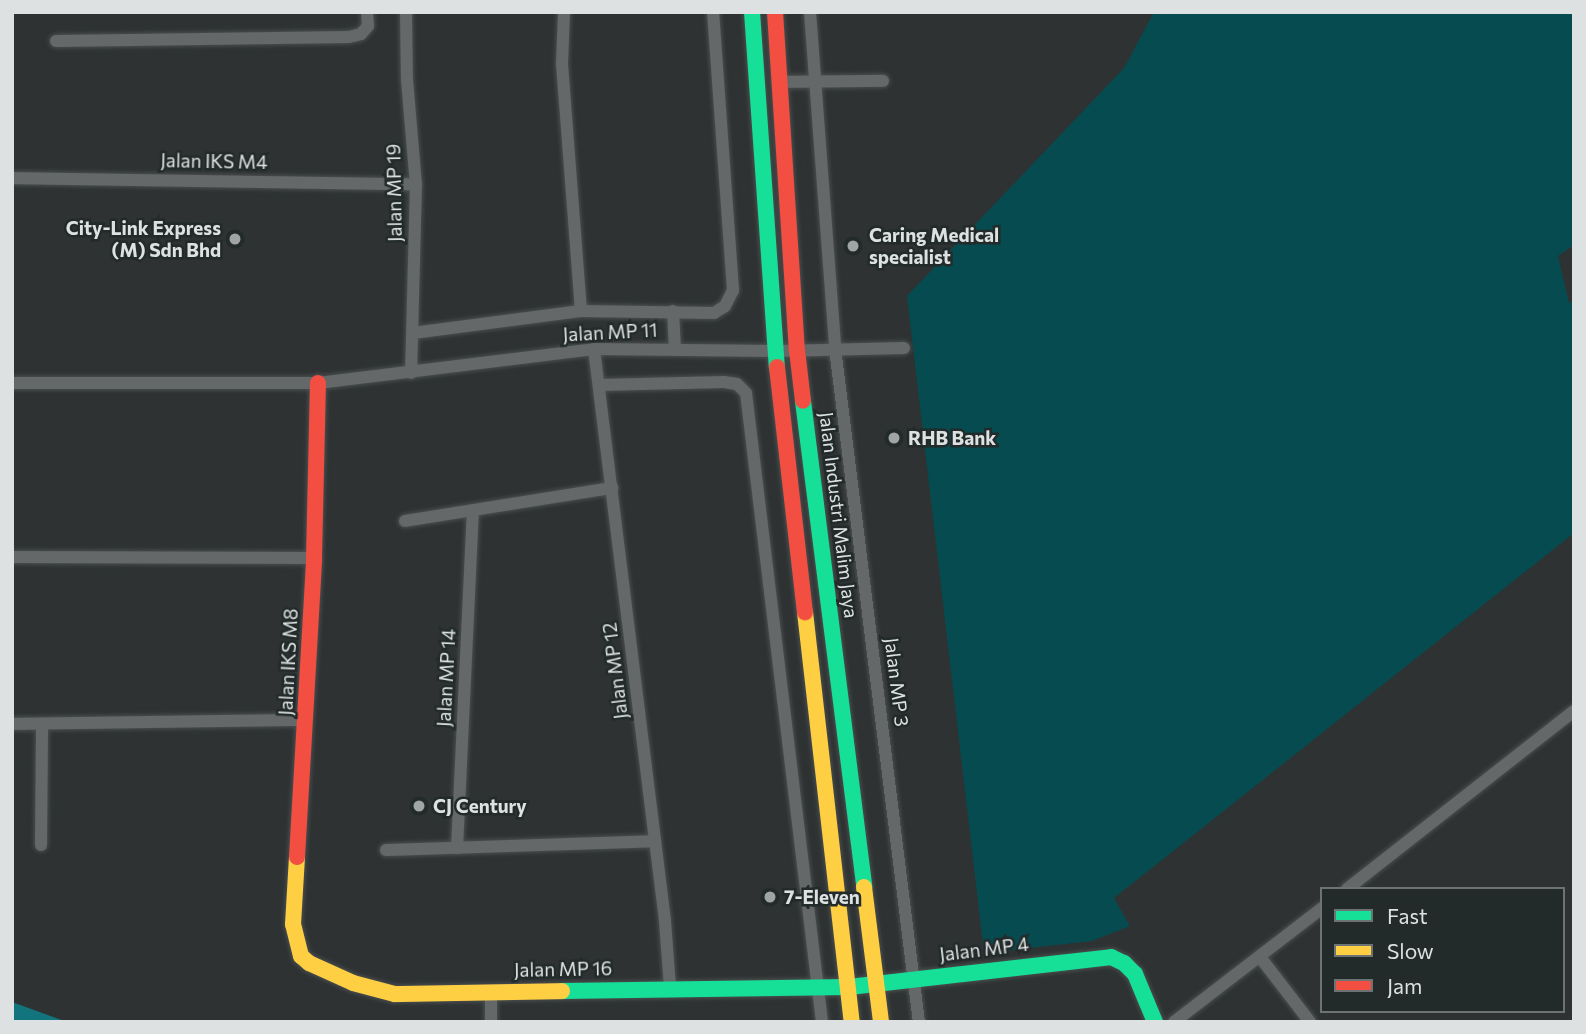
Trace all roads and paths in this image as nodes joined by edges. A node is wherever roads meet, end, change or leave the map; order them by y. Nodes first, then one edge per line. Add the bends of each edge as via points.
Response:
1 (368, 12) edge
2 (406, 12) edge
3 (564, 12) edge
4 (713, 12) edge
5 (752, 12) edge
6 (775, 12) edge
7 (810, 12) edge
8 (55, 41) dead end
9 (815, 81) junction
10 (883, 81) dead end
11 (779, 82) junction
12 (12, 178) edge
13 (416, 184) junction
14 (581, 311) junction
15 (673, 311) junction
16 (413, 333) junction
17 (675, 348) junction
18 (835, 348) junction
19 (904, 348) dead end
20 (594, 349) junction
21 (797, 349) junction
22 (775, 351) junction
23 (411, 373) junction
24 (12, 383) edge
25 (318, 383) junction
26 (599, 385) junction
27 (612, 488) junction
28 (473, 510) junction
29 (405, 521) dead end
30 (12, 557) edge
31 (314, 558) junction
32 (1574, 711) edge
33 (305, 720) junction
34 (12, 724) edge
35 (42, 724) junction
36 (655, 841) junction
37 (41, 845) dead end
38 (457, 848) junction
39 (386, 850) dead end
40 (1350, 887) edge
41 (1320, 910) edge
42 (295, 942) joint
43 (1260, 957) junction
44 (915, 979) junction
45 (877, 984) junction
46 (849, 987) junction
47 (670, 988) junction
48 (818, 988) junction
49 (491, 991) junction
50 (1178, 1021) edge
51 (491, 1022) edge
52 (822, 1022) edge
53 (852, 1022) edge
54 (881, 1022) edge
55 (919, 1022) edge
56 (1154, 1022) edge
57 (1310, 1022) edge

1 - 8 street via 368,26 349,37
2 - 13 street, Jalan MP 19
3 - 14 street via 562,64
4 - 15 street via 733,290 731,300 714,313
5 - 22 main road
6 - 11 main road, Jalan Industri Malim Jaya
7 - 9 street, Jalan MP 3
9 - 10 street
9 - 11 street
9 - 18 street, Jalan MP 3
11 - 21 main road, Jalan Industri Malim Jaya
12 - 13 street, Jalan IKS M4
13 - 16 street, Jalan MP 19
14 - 15 street
14 - 16 street
15 - 17 street
16 - 23 street, Jalan MP 19
17 - 20 street, Jalan MP 11
17 - 22 street, Jalan MP 11
18 - 19 street, Jalan MP 11
18 - 21 street, Jalan MP 11
18 - 44 street, Jalan MP 3
20 - 23 street, Jalan MP 11
20 - 26 street, Jalan MP 12
21 - 22 street, Jalan MP 11
21 - 45 main road, Jalan Industri Malim Jaya
22 - 46 main road
23 - 25 street, Jalan MP 11
24 - 25 street, Jalan MP 11
25 - 31 main road, Jalan IKS M8
26 - 27 street, Jalan MP 12
26 - 48 street via 724,382 737,384 746,393
27 - 28 street
27 - 36 street, Jalan MP 12
28 - 29 street
28 - 38 street, Jalan MP 14
30 - 31 street
31 - 33 main road, Jalan IKS M8
32 - 40 street
33 - 35 street
33 - 42 main road, Jalan IKS M8 via 294,881
34 - 35 street
35 - 37 street
36 - 38 street
36 - 47 street, Jalan MP 12
38 - 39 street
41 - 43 street
42 - 49 main road, Jalan MP 16 via 309,963 380,992
43 - 50 street
43 - 57 street
44 - 45 main road, Jalan MP 4
44 - 55 street, Jalan MP 3
44 - 56 main road, Jalan MP 4 via 1111,957 1135,974
45 - 46 main road, Jalan MP 4
45 - 54 main road, Jalan Industri Malim Jaya
46 - 48 main road, Jalan MP 16
46 - 53 main road
47 - 48 main road, Jalan MP 16
47 - 49 main road, Jalan MP 16
48 - 52 street
49 - 51 street

